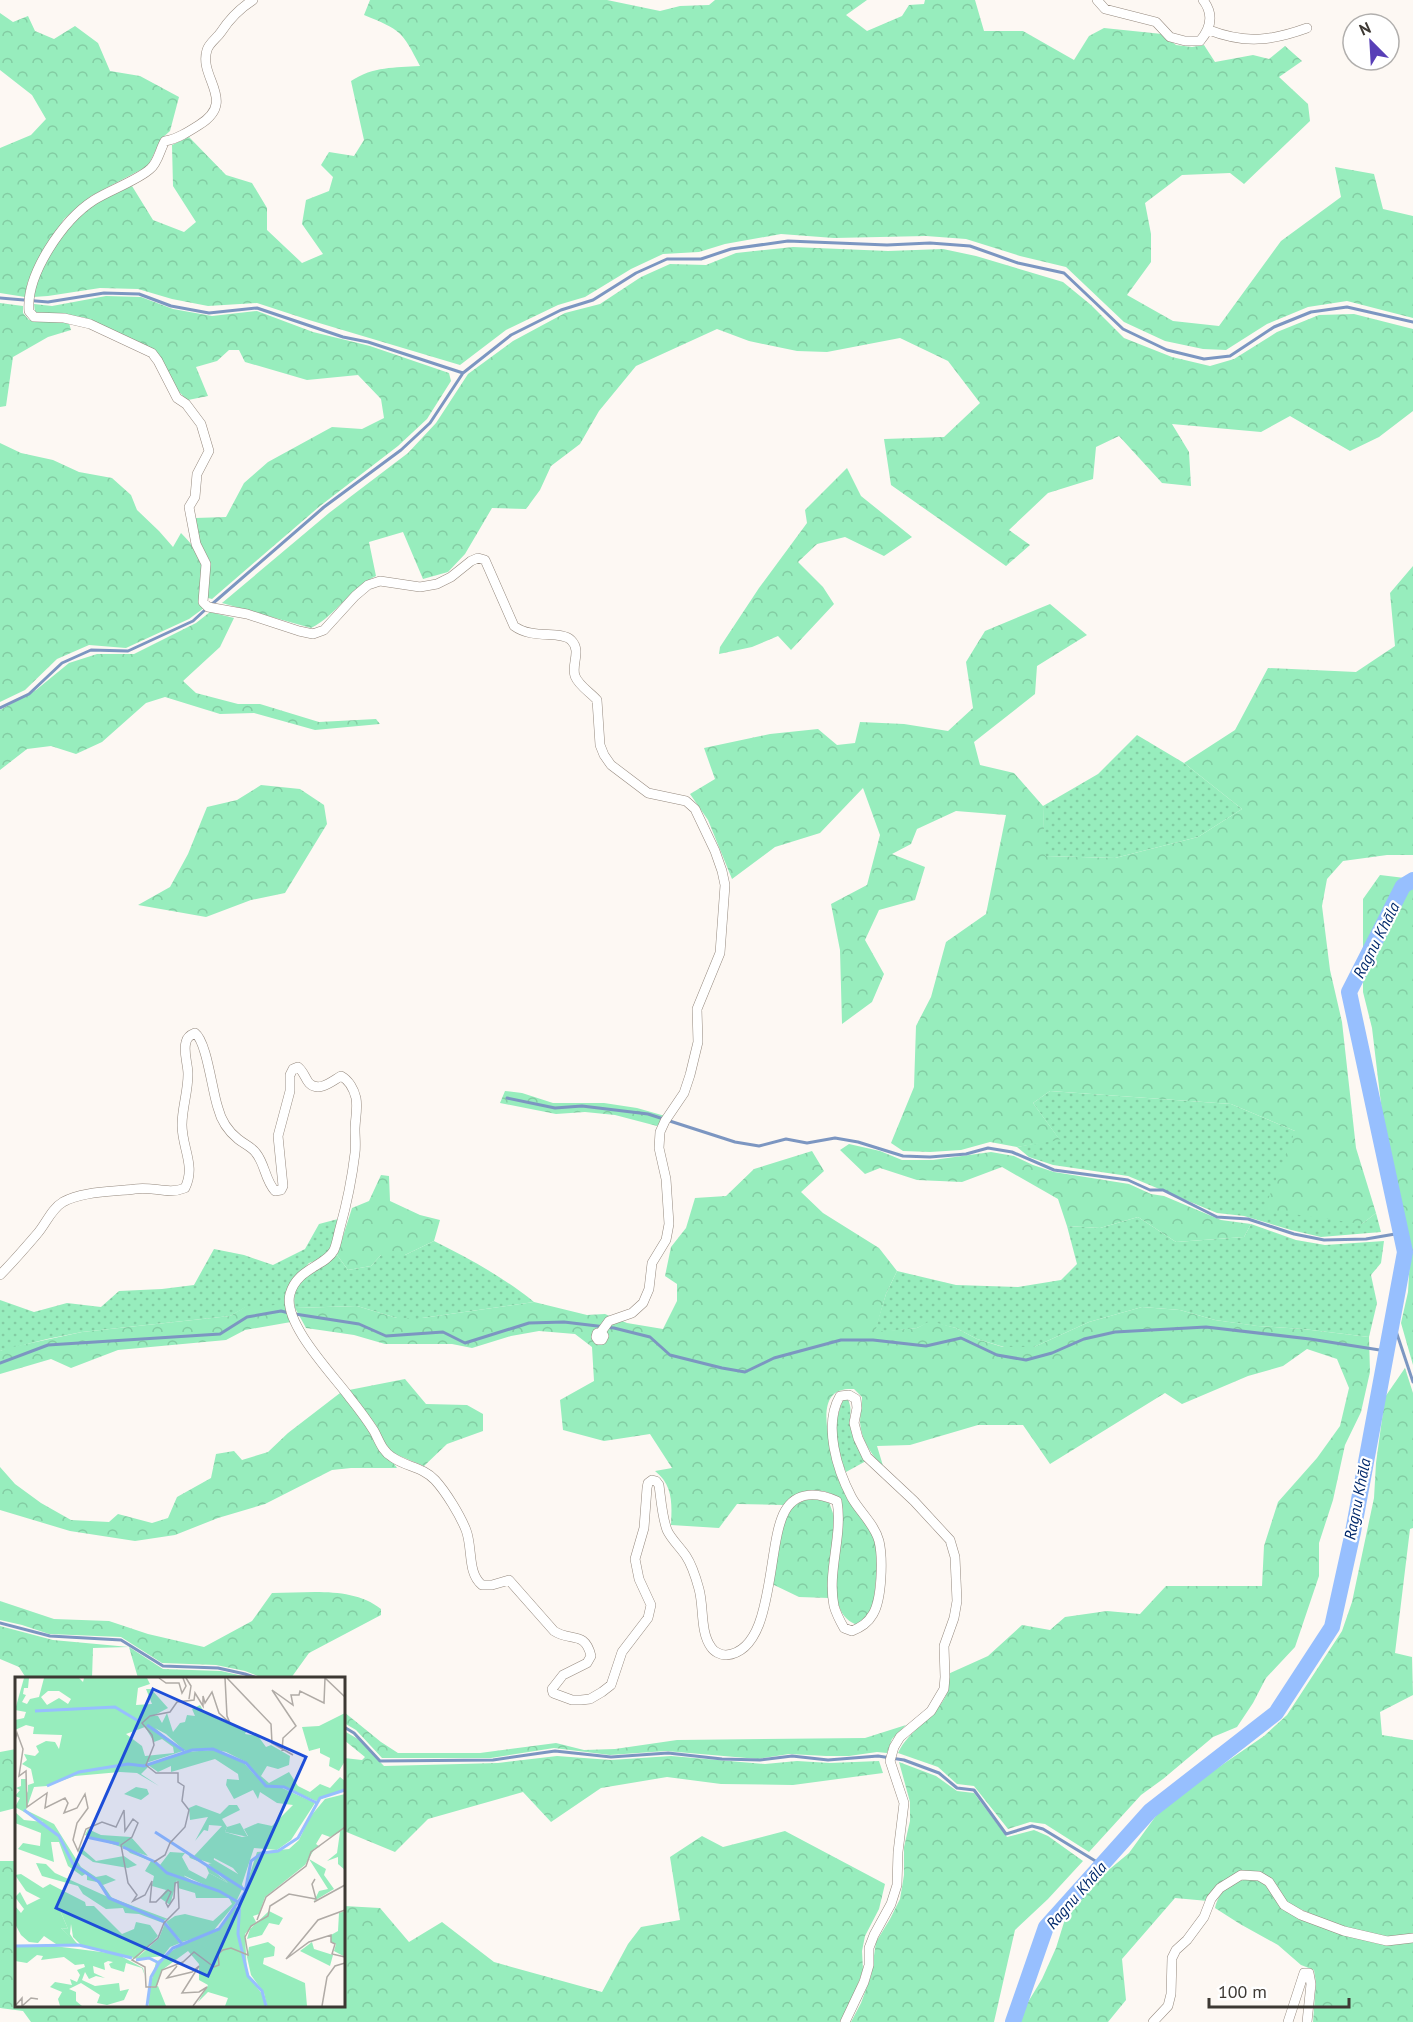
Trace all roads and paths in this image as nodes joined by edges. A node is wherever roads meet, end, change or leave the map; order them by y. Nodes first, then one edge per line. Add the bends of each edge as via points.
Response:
1 (253, 0) edge
2 (1097, 0) edge
3 (1203, 0) edge
4 (1307, 28) dead end
5 (1209, 30) junction
6 (0, 1275) edge
7 (601, 1332) dead end
8 (1413, 1938) edge
9 (1168, 2006) junction
10 (845, 2022) edge
11 (1153, 2022) edge
12 (1162, 2022) edge
13 (1288, 2022) edge
14 (1306, 2022) edge

1 - 7 street via 233,14 207,49 216,100 208,120 165,141 152,168 91,202 69,220 29,291 29,311 34,317 90,324 152,353 177,398 201,424 209,451 197,474 195,496 189,507 196,544 206,564 203,602 208,607 313,634 324,630 368,585 380,581 420,587 437,584 471,561 485,560 514,626 523,633 572,641 577,655 576,677 597,700 600,745 611,765 648,793 686,801 695,809 724,878 720,953 697,1009 698,1042 684,1093 660,1132 669,1224 666,1240 652,1263 643,1302 632,1313 609,1321
2 - 5 street via 1105,9 1156,22 1170,37 1200,41
3 - 5 street via 1210,15
4 - 5 street via 1253,41
6 - 10 street via 54,1209 70,1199 140,1188 176,1192 185,1188 191,1177 182,1125 188,1089 185,1050 189,1035 199,1036 223,1122 256,1152 275,1191 284,1186 278,1136 293,1069 302,1070 315,1087 341,1076 356,1096 356,1150 344,1213 333,1252 299,1278 290,1295 292,1311 325,1369 350,1397 381,1446 392,1457 425,1471 444,1491 466,1529 477,1580 482,1585 509,1580 554,1631 585,1642 591,1656 587,1663 563,1675 552,1689 553,1693 572,1700 590,1699 611,1685 622,1652 648,1618 651,1605 635,1559 644,1528 646,1488 652,1480 659,1485 668,1532 687,1557 700,1590 711,1648 722,1655 731,1654 747,1645 757,1630 785,1510 805,1495 816,1494 837,1502 840,1516 833,1571 834,1606 844,1628 852,1631 865,1625 879,1601 879,1540 843,1477 833,1420 834,1405 840,1396 856,1399 854,1423 867,1458 950,1540 955,1557 957,1601 944,1646 944,1689 923,1719 900,1737 890,1761 904,1803 897,1885 869,1948 864,1982
8 - 9 street via 1387,1941 1344,1931 1284,1905 1269,1882 1259,1876 1241,1875 1220,1888 1204,1917 1172,1958
9 - 11 street
9 - 12 street
13 - 14 street via 1304,1973 1309,1973

